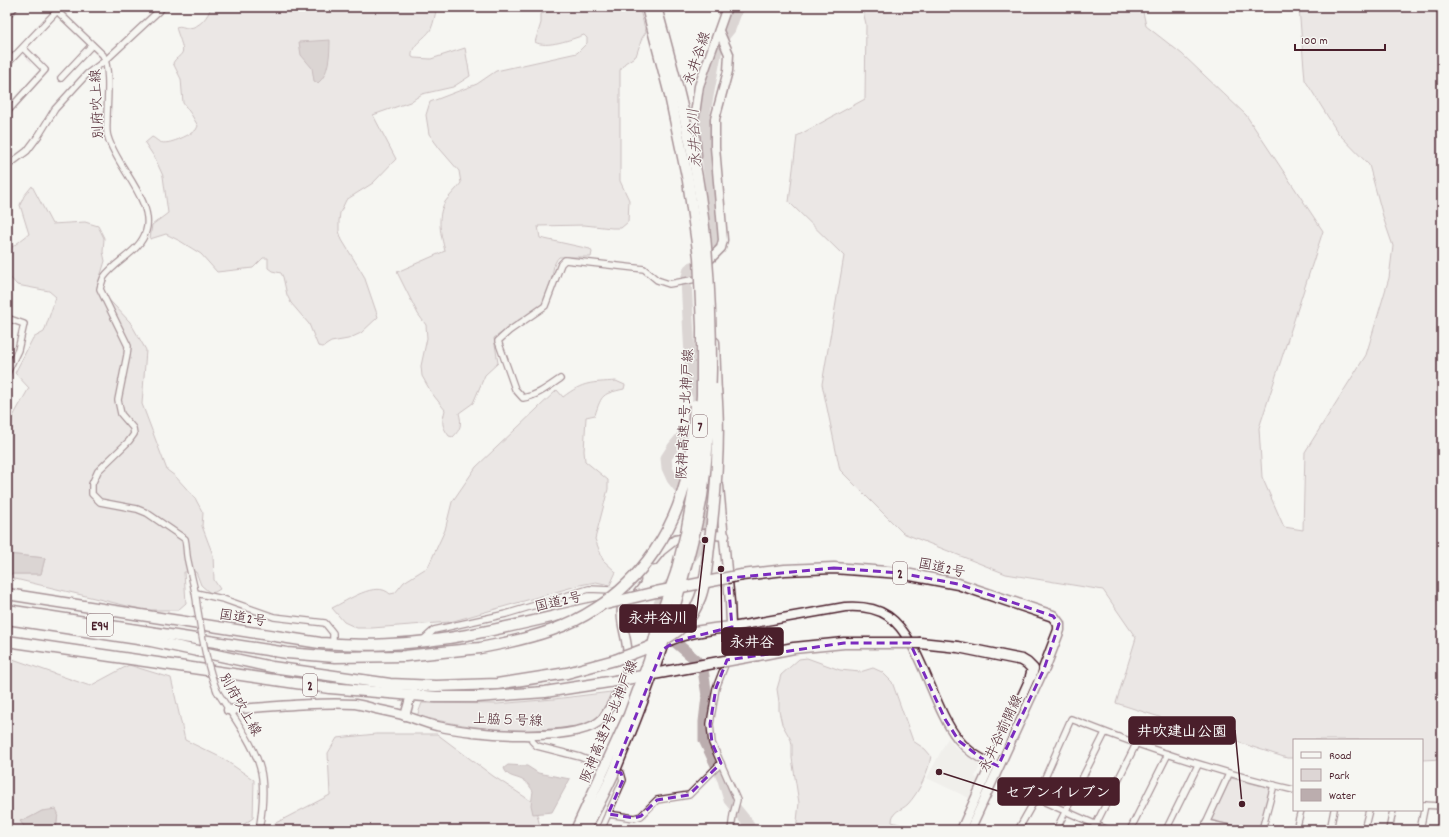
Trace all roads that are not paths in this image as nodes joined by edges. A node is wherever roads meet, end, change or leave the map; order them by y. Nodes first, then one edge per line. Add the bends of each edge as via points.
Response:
1 (13, 7) edge
2 (163, 7) edge
3 (647, 7) edge
4 (656, 7) edge
5 (727, 7) edge
6 (59, 9) edge
7 (7, 13) edge
8 (719, 31) junction
9 (92, 45) junction
10 (23, 48) junction
11 (106, 60) junction
12 (7, 64) edge
13 (61, 78) dead end
14 (7, 112) edge
15 (7, 166) edge
16 (709, 260) junction
17 (711, 277) junction
18 (7, 318) edge
19 (707, 327) junction
20 (7, 373) edge
21 (560, 379) dead end
22 (724, 536) junction
23 (196, 593) junction
24 (7, 594) edge
25 (626, 598) junction
26 (7, 610) edge
27 (7, 618) edge
28 (732, 627) junction
29 (7, 641) edge
30 (421, 641) junction
31 (333, 643) junction
32 (732, 647) joint
33 (1048, 658) junction
34 (1027, 663) junction
35 (1044, 669) joint
36 (1031, 676) joint
37 (411, 695) junction
38 (228, 710) junction
39 (405, 716) junction
40 (1105, 733) junction
41 (532, 735) junction
42 (1136, 744) junction
43 (1168, 754) junction
44 (720, 764) junction
45 (995, 765) junction
46 (1198, 765) junction
47 (605, 767) dead end
48 (612, 770) dead end
49 (1229, 774) junction
50 (1274, 785) junction
51 (1293, 790) edge
52 (1036, 798) junction
53 (1424, 805) edge
54 (1442, 806) edge
55 (1066, 810) junction
56 (1301, 811) edge
57 (1334, 811) edge
58 (1369, 811) edge
59 (1393, 811) edge
60 (608, 814) junction
61 (1206, 823) junction
62 (1095, 827) edge
63 (259, 830) edge
64 (571, 830) edge
65 (576, 830) edge
66 (587, 830) edge
67 (601, 830) edge
68 (731, 830) edge
69 (961, 830) edge
70 (970, 830) edge
71 (1018, 830) edge
72 (1056, 830) edge
73 (1108, 830) edge
74 (1130, 830) edge
75 (1166, 830) edge
76 (1203, 830) edge
77 (1238, 830) edge
78 (1262, 830) edge
79 (1296, 830) edge
80 (1330, 830) edge
81 (1364, 830) edge
82 (1389, 830) edge
83 (1420, 830) edge

1 - 7 street
2 - 11 street
3 - 19 highway, 阪神高速7号北神戸線 / 7, bridge via 669,91 688,181
4 - 19 highway, 阪神高速7号北神戸線 / 7, bridge via 697,178 707,255
5 - 8 street, 永井谷線
6 - 9 street
6 - 10 street
8 - 16 street, 永井谷線 via 699,86 694,121
8 - 16 street via 729,54 728,71 716,119 715,147 723,240 721,248
9 - 11 street
9 - 13 street
10 - 12 street
10 - 14 street via 45,70
11 - 15 street via 87,74 55,109 27,151
11 - 23 street, 別府吹上線 via 107,135 114,154 143,200 148,217 143,241 104,277 100,289 128,346 118,400 121,414 133,428 134,434 98,471 92,484 92,494 100,502 137,509 148,514 185,539 187,560
16 - 17 street, 永井谷線
17 - 21 street via 669,284 657,280 644,269 565,260 561,264 545,306 498,341 515,389 523,398 538,394
17 - 22 street, 永井谷線 via 717,368 718,480
18 - 20 street via 24,324 18,350
19 - 26 highway, E94, bridge via 688,475 667,530 643,567 611,598 595,610 550,632 480,648 405,656 335,657 287,653
19 - 27 highway, E94, bridge via 717,395 718,448 713,516 704,581 700,597 687,622 661,642 615,660 567,673 497,684 436,686 390,684 272,667 151,641
19 - 65 highway, 阪神高速7号北神戸線 / 7, bridge via 693,495 678,567 660,618 649,661 629,715
19 - 66 highway, 阪神高速7号北神戸線 / 7, bridge via 710,396 708,446 694,537 657,663 616,767
22 - 25 street, 上脇５号線, bridge via 705,534 675,540 661,551 630,587
22 - 28 street, 永井谷線
23 - 31 street via 223,599 274,617 325,623 333,633
23 - 38 street, 別府吹上線, bridge via 210,674
24 - 31 highway, 国道2号 / 2 via 259,634
25 - 30 street via 612,590 589,589 506,614 434,630
25 - 41 street, 上脇５号線 via 621,607 621,623 628,649 628,668 615,700 602,719 590,727 570,732
28 - 32 street, 永井谷線
28 - 45 street via 845,607 860,606 888,616 906,636 945,719 959,741 980,758
28 - 64 highway via 675,637 656,651 609,767 597,792
28 - 66 highway via 676,641 659,653
29 - 37 highway, 2 via 330,688
30 - 31 highway, 国道2号 / 2 via 389,644
30 - 33 highway, 国道2号 / 2, bridge via 451,638 742,575 834,568 900,573 958,584 1053,616 1059,624 1059,630
32 - 44 street via 716,688 710,724 712,742
33 - 34 highway, 2 via 1038,663
33 - 35 highway, 国道2号 / 2
34 - 36 highway via 1033,669
34 - 37 highway, 2, bridge via 958,647 920,643 844,643 794,648 545,692 477,697
35 - 45 street, 永井谷前開線
36 - 45 street, 永井谷前開線
37 - 39 street
38 - 39 street, 上脇５号線 via 357,704
38 - 63 street, 別府吹上線 via 253,748 262,776 263,805
39 - 41 street, 上脇５号線 via 437,726 479,732
40 - 42 street
40 - 52 street via 1071,720
40 - 55 street
41 - 47 street via 532,741 537,746 580,757
42 - 43 street
42 - 62 street
43 - 46 street
43 - 74 street
44 - 60 street via 689,795 657,800 641,816 634,818
44 - 68 street via 737,800
45 - 69 street, 永井谷前開線
45 - 70 street, 永井谷前開線
46 - 49 street
46 - 75 street
48 - 60 street via 621,773 623,780
49 - 50 street
49 - 61 street
50 - 51 street
50 - 78 street
52 - 55 street
52 - 71 street
53 - 54 street
53 - 83 street
55 - 62 street
55 - 72 street
56 - 79 street
57 - 80 street
58 - 81 street
59 - 82 street
60 - 67 street
61 - 76 street
61 - 77 street
62 - 73 street

